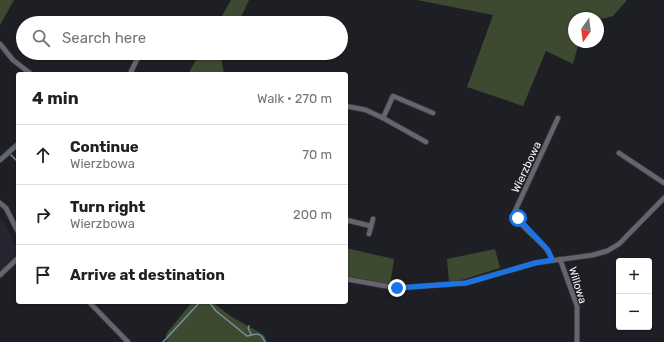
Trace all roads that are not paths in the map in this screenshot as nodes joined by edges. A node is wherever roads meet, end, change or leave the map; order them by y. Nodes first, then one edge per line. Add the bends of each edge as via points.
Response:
1 (0, 44) edge
2 (137, 60) edge
3 (28, 72) edge
4 (131, 72) edge
5 (348, 106) edge
6 (433, 113) dead end
7 (383, 118) junction
8 (558, 118) dead end
9 (426, 142) dead end
10 (16, 146) edge
11 (619, 153) dead end
12 (0, 160) edge
13 (664, 183) edge
14 (664, 198) edge
15 (0, 203) edge
16 (373, 219) dead end
17 (348, 220) edge
18 (371, 226) junction
19 (16, 228) edge
20 (369, 234) dead end
21 (560, 258) junction
22 (16, 260) edge
23 (552, 260) junction
24 (0, 275) edge
25 (348, 279) edge
26 (91, 304) edge
27 (128, 342) edge
28 (577, 342) edge

1 - 3 street via 13,60
2 - 4 street
5 - 7 street via 366,110
6 - 7 street via 393,96
7 - 9 street
8 - 23 street, Wierzbowa via 516,210 518,218 548,250
10 - 12 street
11 - 13 street
14 - 21 street via 619,244 608,251
15 - 19 street via 6,208
16 - 18 street
17 - 18 street
18 - 20 street
21 - 23 street
21 - 28 street, Willowa via 577,306
22 - 24 street
23 - 25 street via 466,283 397,288
26 - 27 street

